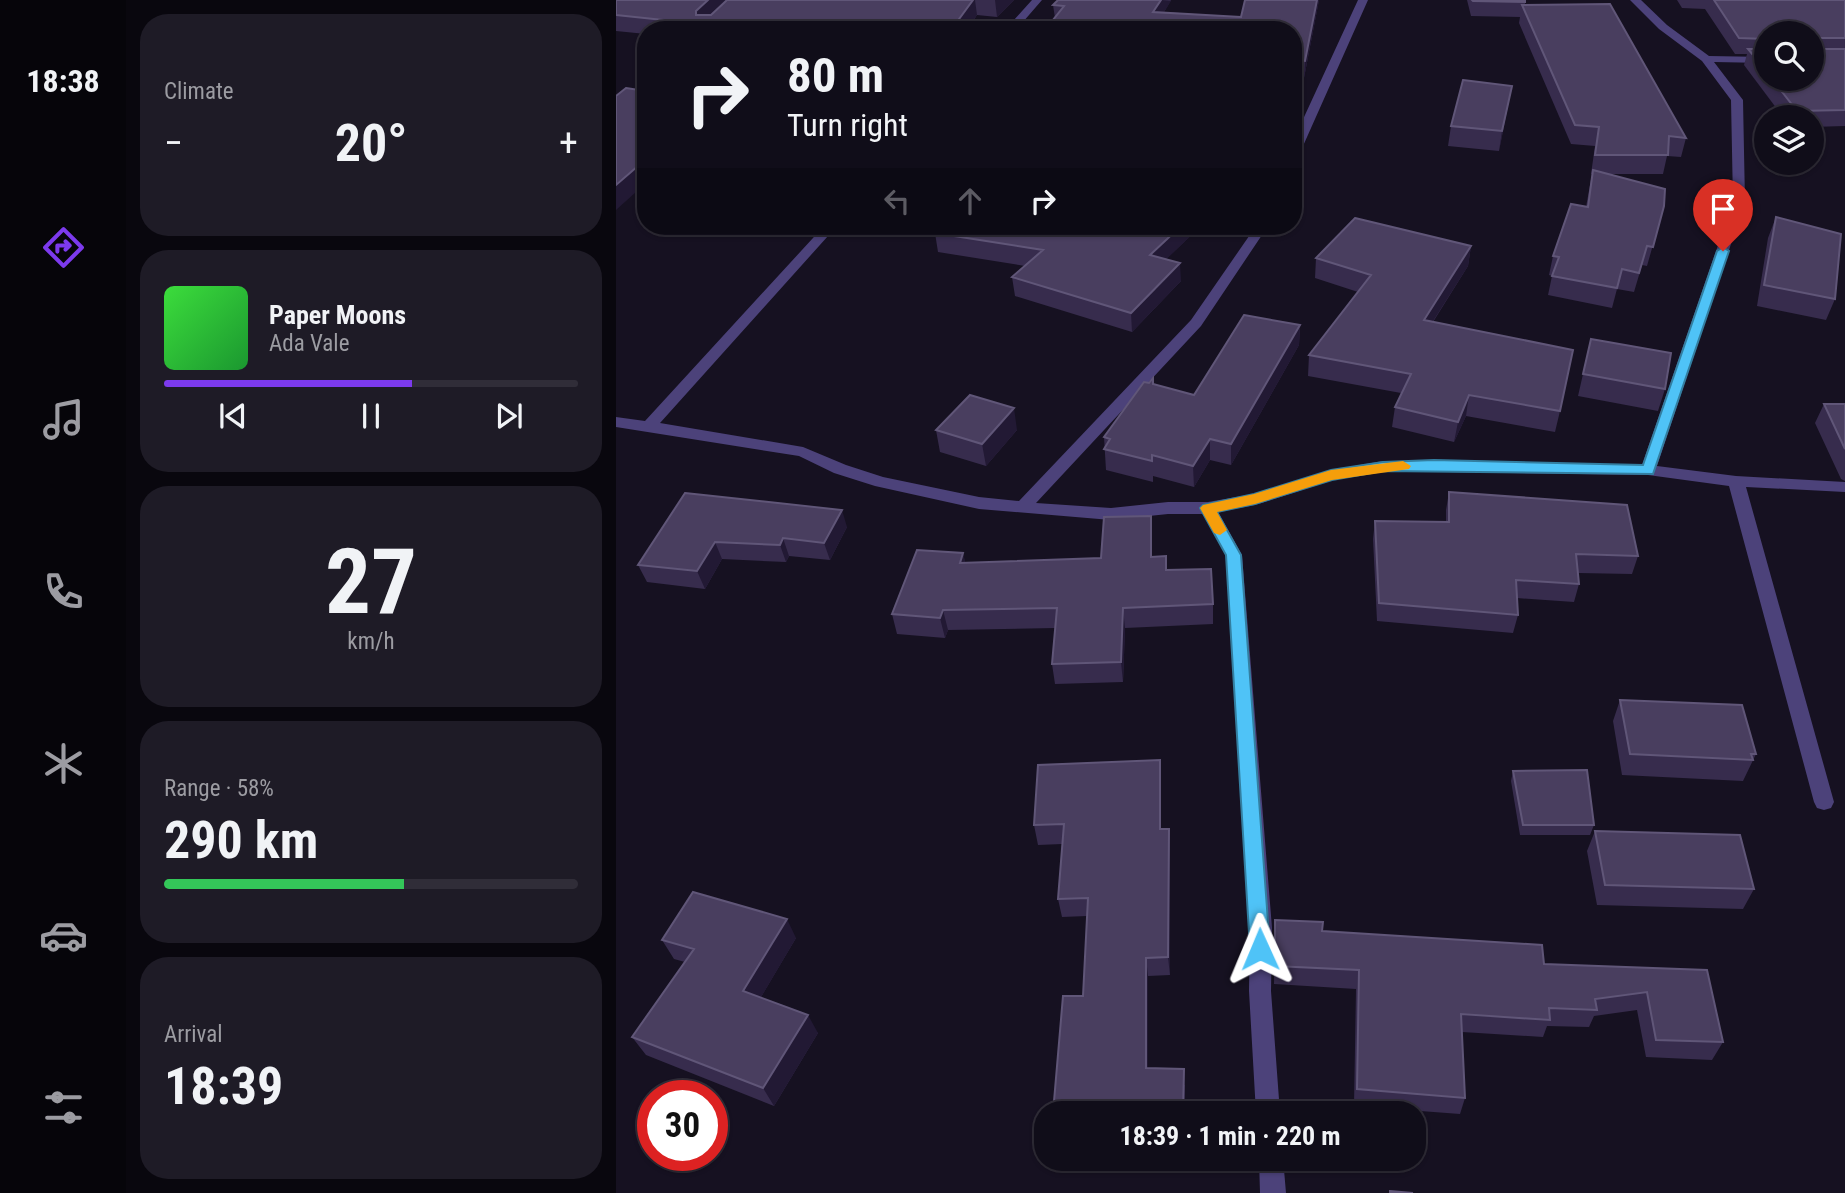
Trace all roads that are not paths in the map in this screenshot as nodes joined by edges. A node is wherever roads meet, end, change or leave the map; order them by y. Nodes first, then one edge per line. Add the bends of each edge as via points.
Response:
1 (1037, 0) edge
2 (1363, 0) edge
3 (1635, 0) edge
4 (1018, 21) edge
5 (1706, 59) junction
6 (1754, 60) edge
7 (637, 94) edge
8 (616, 113) edge
9 (1302, 135) edge
10 (823, 235) edge
11 (1256, 235) edge
12 (616, 422) edge
13 (647, 428) junction
14 (1648, 470) junction
15 (1736, 481) junction
16 (1845, 487) edge
17 (1022, 508) junction
18 (1208, 508) junction
19 (1824, 802) dead end
20 (1267, 1101) edge
21 (1272, 1171) edge
22 (1273, 1193) edge

1 - 4 street
2 - 9 street
3 - 5 street
5 - 6 street
5 - 14 street via 1737,100 1739,202
7 - 8 street
10 - 13 street
11 - 17 street via 1196,323
12 - 13 street
13 - 17 street via 771,445 803,452 881,482
14 - 15 street
14 - 18 street via 1383,466
15 - 16 street
15 - 19 street
17 - 18 street via 1111,514
18 - 20 street via 1234,555 1261,928
21 - 22 street

